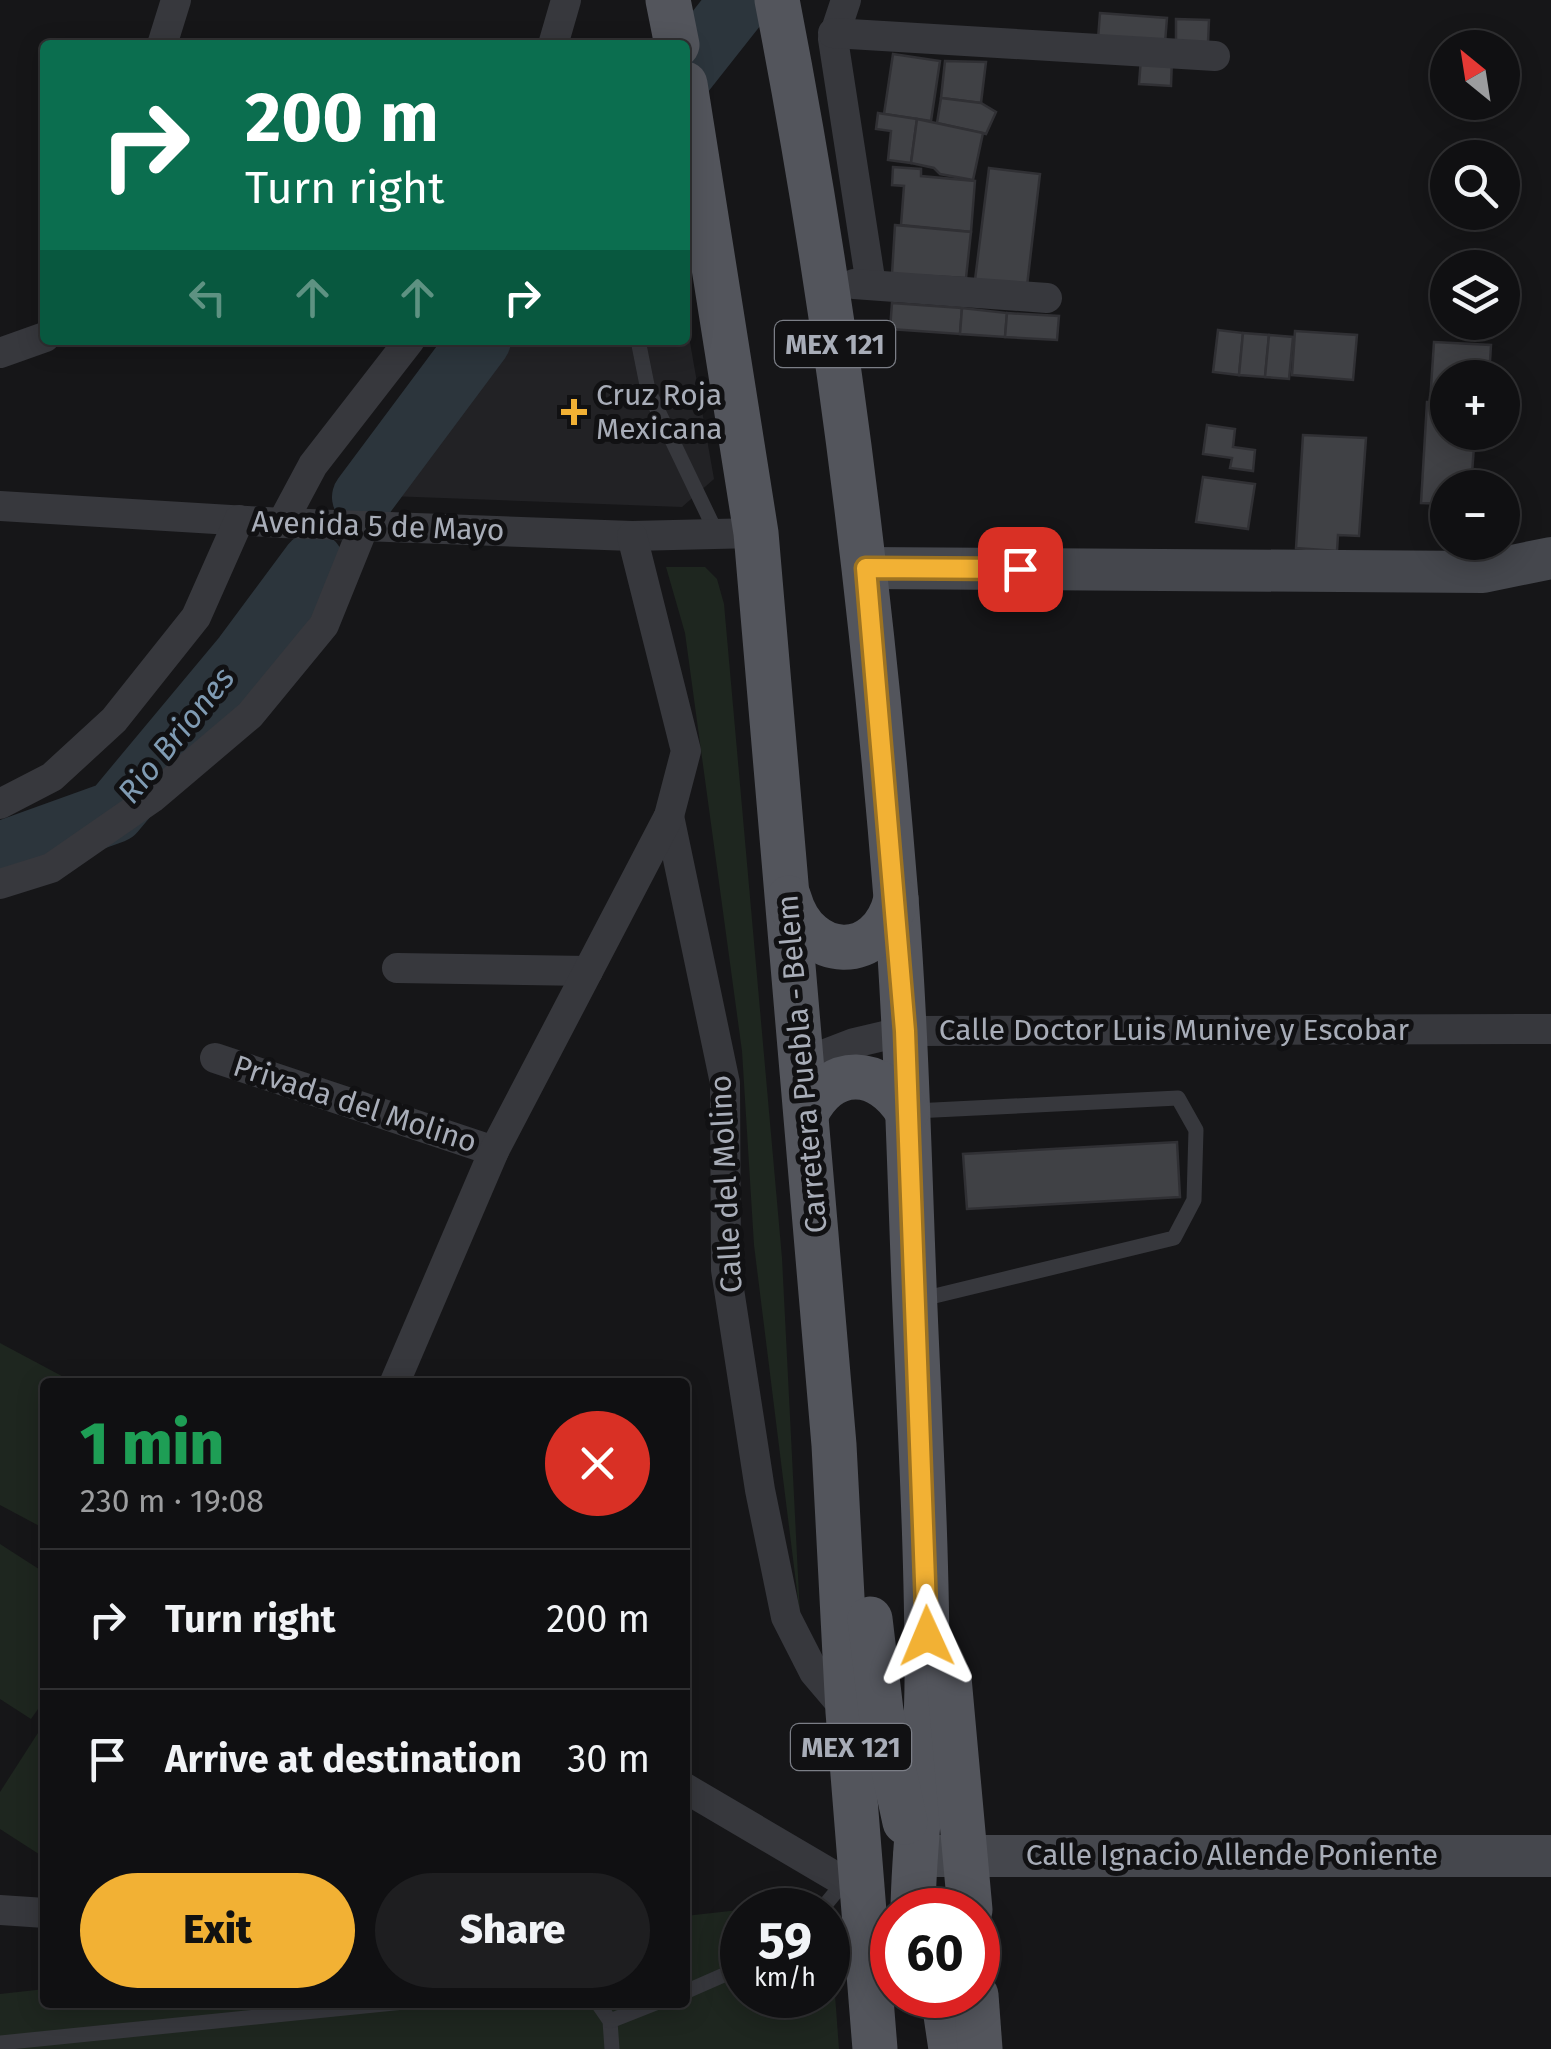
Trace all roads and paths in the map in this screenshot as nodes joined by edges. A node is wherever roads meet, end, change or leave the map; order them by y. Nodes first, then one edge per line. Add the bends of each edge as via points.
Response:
1 (176, 0) edge
2 (566, 0) edge
3 (668, 0) edge
4 (846, 0) edge
5 (780, 19) edge
6 (833, 33) junction
7 (164, 40) edge
8 (554, 40) edge
9 (676, 40) edge
10 (1214, 56) dead end
11 (690, 119) edge
12 (826, 283) junction
13 (871, 284) junction
14 (1047, 298) dead end
15 (40, 338) edge
16 (406, 345) edge
17 (639, 345) edge
18 (0, 353) edge
19 (0, 506) edge
20 (240, 520) junction
21 (282, 522) junction
22 (364, 526) junction
23 (736, 533) junction
24 (632, 536) junction
25 (1551, 558) edge
26 (866, 568) junction
27 (0, 804) edge
28 (669, 816) junction
29 (0, 884) edge
30 (789, 898) junction
31 (896, 899) junction
32 (398, 968) dead end
33 (588, 971) junction
34 (1551, 1029) edge
35 (905, 1031) junction
36 (215, 1058) dead end
37 (802, 1063) junction
38 (907, 1111) junction
39 (807, 1112) junction
40 (494, 1151) junction
41 (914, 1301) junction
42 (397, 1378) edge
43 (834, 1446) junction
44 (926, 1597) junction
45 (848, 1712) junction
46 (690, 1791) edge
47 (966, 1855) junction
48 (914, 1856) junction
49 (1551, 1856) edge
50 (854, 1888) junction
51 (913, 1888) edge
52 (921, 1888) edge
53 (968, 1888) edge
54 (850, 1891) edge
55 (0, 1910) edge
56 (40, 1913) edge
57 (720, 1977) edge
58 (690, 1990) edge
59 (345, 2008) edge
60 (601, 2008) edge
61 (643, 2008) edge
62 (917, 2018) edge
63 (946, 2018) edge
64 (978, 2018) edge
65 (610, 2021) junction
66 (0, 2043) edge
67 (612, 2049) edge
68 (876, 2049) edge
69 (919, 2049) edge
70 (951, 2049) edge
71 (980, 2049) edge

1 - 7 street
2 - 8 street
3 - 9 main road
4 - 6 street
5 - 12 main road, MEX 121
6 - 10 street
6 - 13 street
11 - 23 main road, Carretera Puebla - Belem / MEX 121
12 - 13 street
12 - 26 main road, MEX 121
13 - 14 street
15 - 18 street
16 - 21 street via 313,465
17 - 23 lane via 648,390
19 - 20 street, Avenida 5 de Mayo
20 - 21 street, Avenida 5 de Mayo
20 - 27 street via 196,617 114,720 52,777
21 - 22 street, Avenida 5 de Mayo
22 - 24 street, Avenida 5 de Mayo
22 - 29 street via 324,625 250,715 152,798 50,868
23 - 24 street, Avenida 5 de Mayo
23 - 30 main road, Carretera Puebla - Belem / MEX 121
24 - 28 street, Calle del Molino via 686,750
25 - 26 street via 1483,572
26 - 31 main road, MEX 121
28 - 33 street, Calle del Molino
28 - 45 street, Calle del Molino via 725,1084 726,1270 760,1490 786,1617 814,1672
30 - 31 main road via 802,927 840,947 884,930
30 - 37 main road, Carretera Puebla - Belem / MEX 121
31 - 35 main road, MEX 121
32 - 33 street
33 - 40 street, Calle del Molino
34 - 35 street, Calle Doctor Luis Munive y Escobar
35 - 37 street, Calle Doctor Luis Munive y Escobar
35 - 38 main road, MEX 121
36 - 40 street, Privada del Molino
37 - 39 main road, Carretera Puebla - Belem / MEX 121
38 - 39 main road via 887,1087 858,1077 826,1086
38 - 41 main road, MEX 121
38 - 41 lane via 1178,1098 1196,1130 1194,1200 1174,1238
39 - 43 main road, Carretera Puebla - Belem / MEX 121
40 - 42 street, Calle del Molino
41 - 44 main road, MEX 121
43 - 45 main road, Carretera Puebla - Belem / MEX 121
43 - 48 main road
44 - 47 main road via 948,1672
44 - 48 main road, MEX 121 via 925,1743
45 - 50 main road, Carretera Puebla - Belem / MEX 121
46 - 50 street
47 - 48 street, Calle Ignacio Allende Poniente
47 - 49 street, Calle Ignacio Allende Poniente
47 - 53 main road
48 - 51 main road, MEX 121
48 - 52 main road
50 - 54 lane
50 - 68 main road, Carretera Puebla - Belem / MEX 121
55 - 56 street
57 - 58 lane
59 - 66 lane
60 - 65 lane
61 - 65 lane
62 - 69 main road
63 - 70 main road
64 - 71 main road
65 - 67 lane

